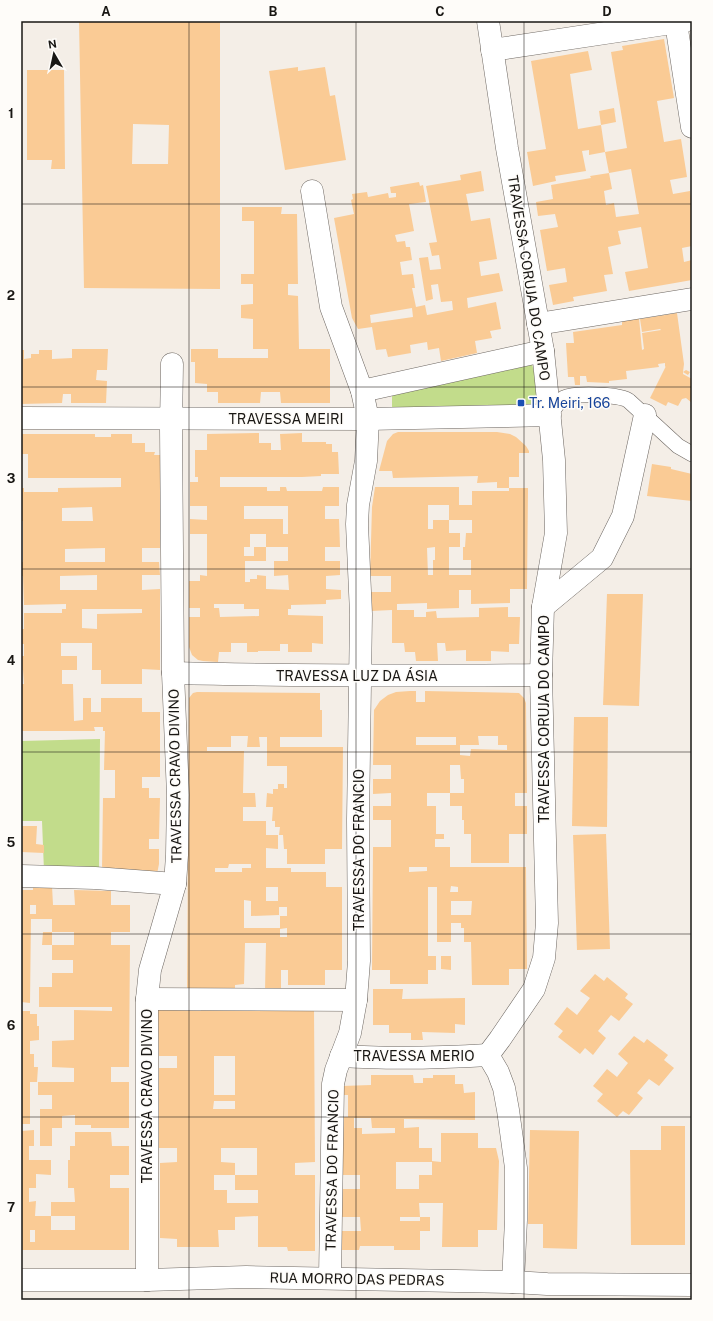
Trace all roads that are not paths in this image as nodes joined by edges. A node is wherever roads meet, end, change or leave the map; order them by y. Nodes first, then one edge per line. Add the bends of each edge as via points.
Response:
1 (488, 21) edge
2 (680, 22) edge
3 (492, 50) junction
4 (692, 127) edge
5 (312, 191) dead end
6 (692, 299) edge
7 (538, 324) junction
8 (543, 351) junction
9 (172, 364) dead end
10 (362, 391) junction
11 (550, 415) junction
12 (645, 415) junction
13 (21, 418) edge
14 (171, 419) junction
15 (368, 419) junction
16 (692, 454) edge
17 (543, 607) junction
18 (174, 673) junction
19 (541, 675) junction
20 (360, 676) junction
21 (21, 876) edge
22 (175, 884) junction
23 (147, 999) junction
24 (356, 1000) junction
25 (488, 1055) junction
26 (341, 1056) junction
27 (330, 1278) junction
28 (21, 1280) edge
29 (147, 1280) junction
30 (513, 1282) junction
31 (692, 1285) edge

1 - 3 street, TRAVESSA CORUJA DO CAMPO
2 - 3 street
2 - 4 street
3 - 7 street, TRAVESSA CORUJA DO CAMPO
5 - 10 street, TRAVESSA DO FRANCIO via 331,307
6 - 7 street
7 - 8 street, TRAVESSA CORUJA DO CAMPO
8 - 10 street
8 - 11 street, TRAVESSA CORUJA DO CAMPO
9 - 14 street, TRAVESSA CRAVO DIVINO
10 - 15 street, TRAVESSA DO FRANCIO
11 - 12 lane via 559,401 565,398 598,395 626,398
11 - 15 street, TRAVESSA MEIRI
11 - 17 street, TRAVESSA CORUJA DO CAMPO via 556,533
12 - 16 lane via 678,446
12 - 17 street via 623,516 614,536 602,558
13 - 14 street, TRAVESSA MEIRI
14 - 15 street, TRAVESSA MEIRI
14 - 18 street, TRAVESSA CRAVO DIVINO
15 - 20 street, TRAVESSA DO FRANCIO via 366,462 358,505
17 - 19 street, TRAVESSA CORUJA DO CAMPO
18 - 20 street, TRAVESSA LUZ DA ÁSIA
18 - 22 street, TRAVESSA CRAVO DIVINO via 178,795
19 - 20 street, TRAVESSA LUZ DA ÁSIA
19 - 25 street, TRAVESSA CORUJA DO CAMPO via 547,923 544,958 534,989
20 - 24 street, TRAVESSA DO FRANCIO via 359,961
21 - 22 street
22 - 23 street, TRAVESSA CRAVO DIVINO via 150,970
23 - 24 street
23 - 29 street, TRAVESSA CRAVO DIVINO
24 - 26 street, TRAVESSA DO FRANCIO via 350,1033
25 - 26 street, TRAVESSA MERIO via 367,1058
25 - 30 street via 504,1088 516,1168
26 - 27 street, TRAVESSA DO FRANCIO via 333,1084
27 - 29 street, RUA MORRO DAS PEDRAS
27 - 30 street, RUA MORRO DAS PEDRAS
28 - 29 street, RUA MORRO DAS PEDRAS
30 - 31 street, RUA MORRO DAS PEDRAS

